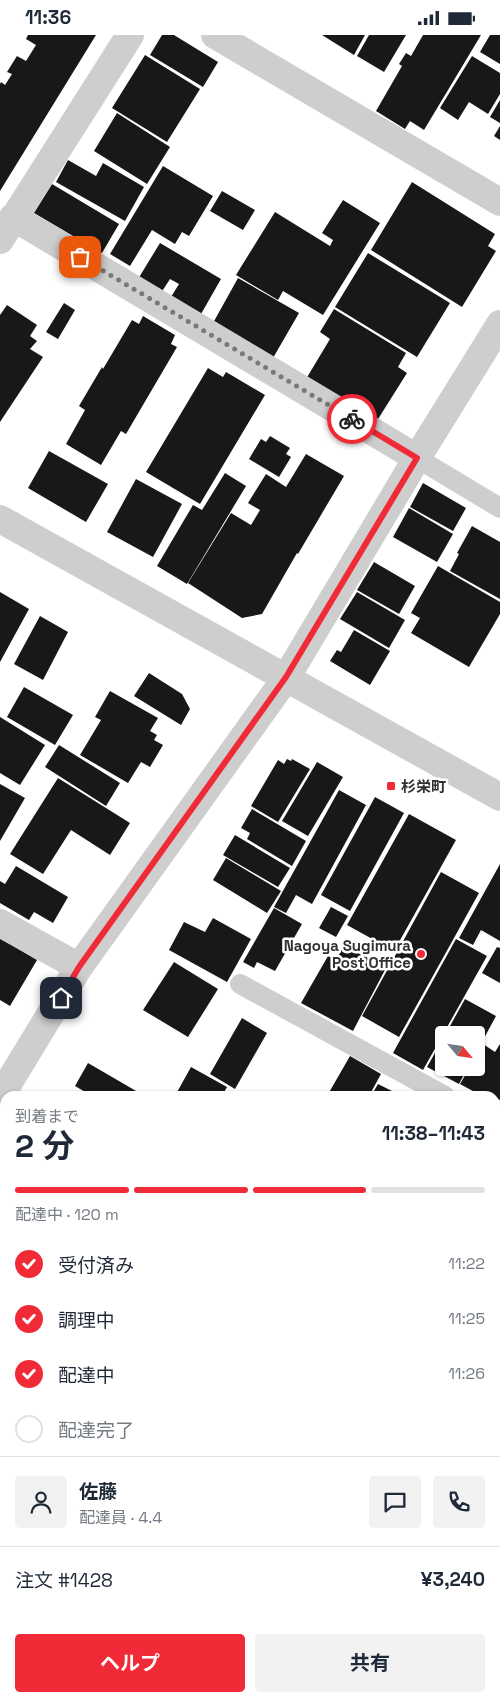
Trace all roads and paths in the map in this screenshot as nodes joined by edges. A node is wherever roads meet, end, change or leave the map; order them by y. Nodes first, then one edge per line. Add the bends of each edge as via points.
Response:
1 (130, 35) edge
2 (215, 35) edge
3 (500, 202) edge
4 (7, 228) edge
5 (500, 324) edge
6 (417, 458) junction
7 (500, 508) edge
8 (0, 519) edge
9 (286, 677) junction
10 (500, 797) edge
11 (0, 923) edge
12 (79, 967) junction
13 (240, 984) dead end
14 (4, 1091) edge
15 (436, 1091) edge

1 - 4 street
2 - 3 street
4 - 6 street
5 - 6 street
6 - 7 lane
6 - 9 street
8 - 9 street
9 - 10 street
9 - 12 street
11 - 12 street
12 - 14 street
13 - 15 lane

